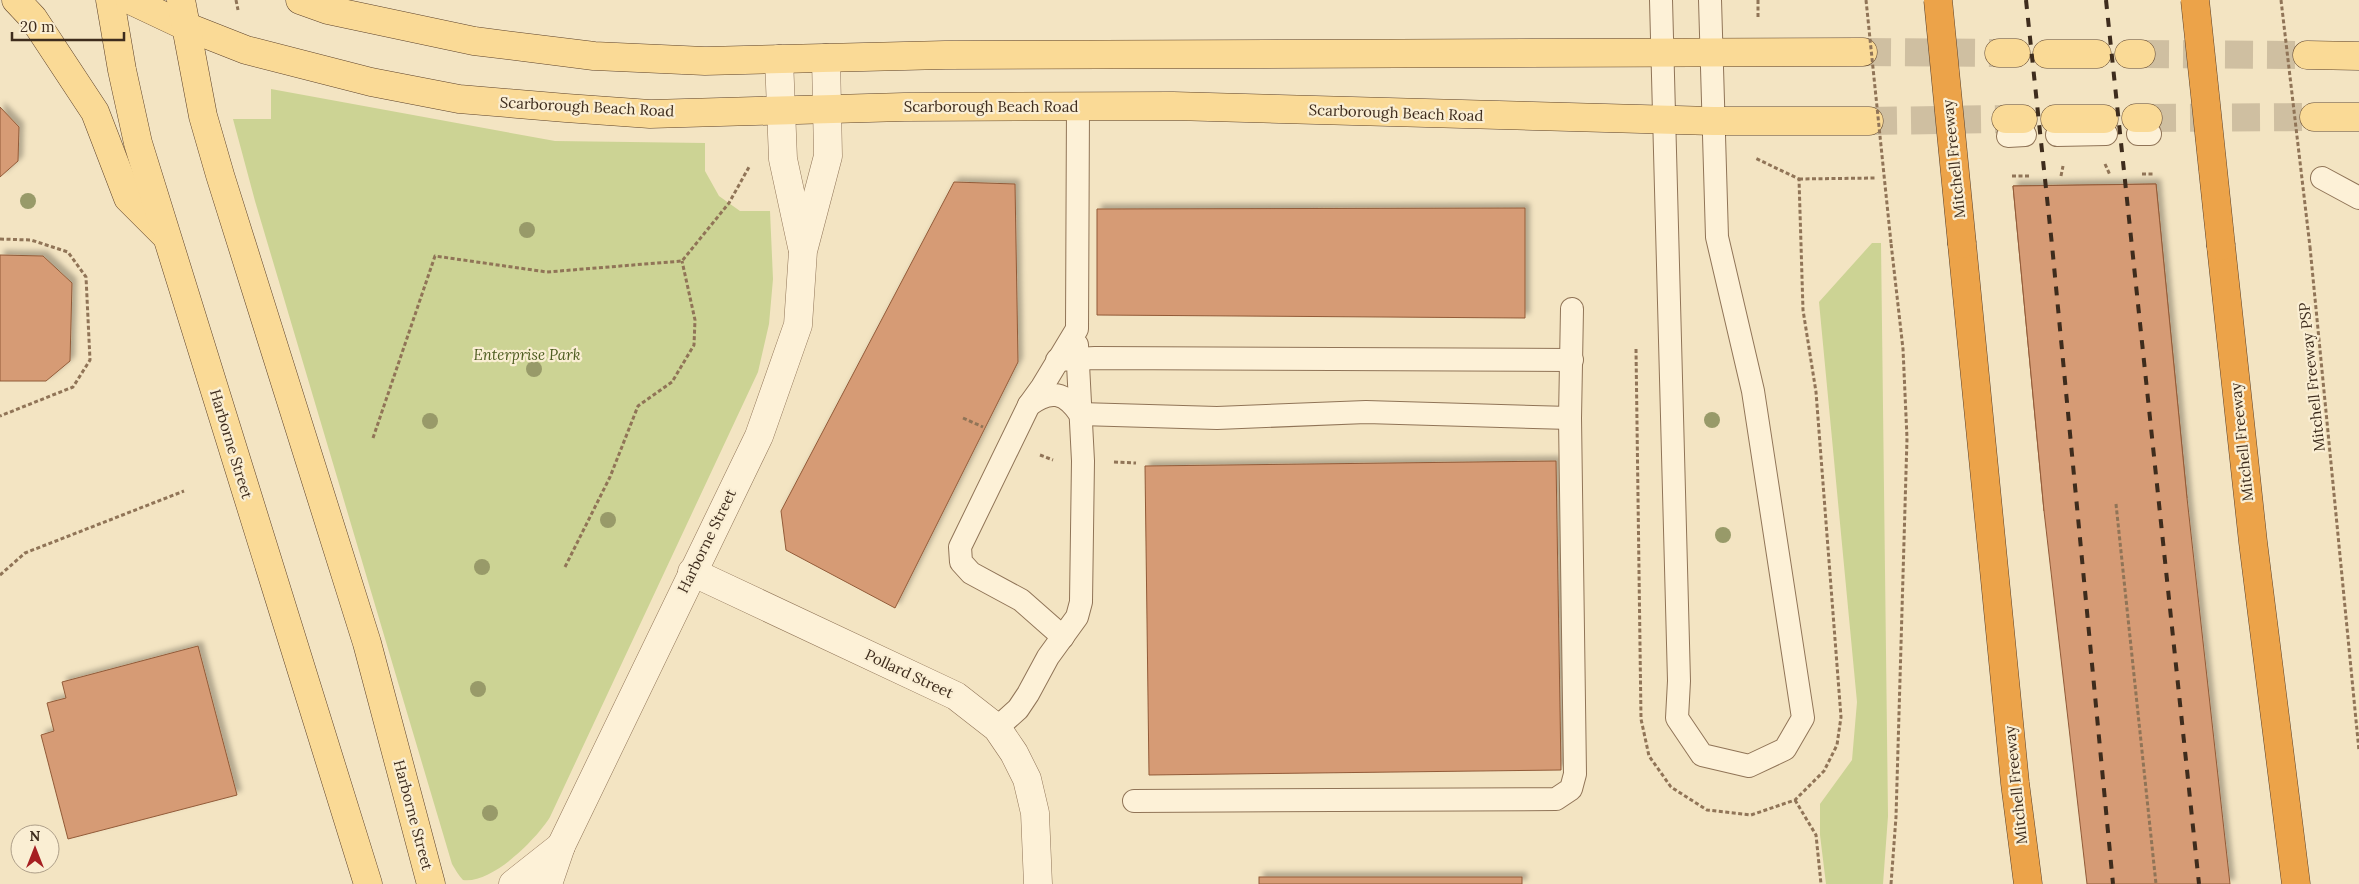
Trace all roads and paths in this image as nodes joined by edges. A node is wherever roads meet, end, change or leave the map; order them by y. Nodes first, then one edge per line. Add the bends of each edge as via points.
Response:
1 (16, 0) edge
2 (110, 0) edge
3 (130, 0) edge
4 (236, 0) edge
5 (300, 0) edge
6 (1661, 0) edge
7 (1710, 0) edge
8 (1758, 0) edge
9 (1866, 0) edge
10 (1938, 0) edge
11 (2195, 0) edge
12 (2281, 0) edge
13 (238, 12) dead end
14 (183, 13) edge
15 (1758, 17) dead end
16 (1663, 52) junction
17 (1711, 52) junction
18 (1862, 52) tunnel mouth
19 (2047, 54) dead end
20 (2097, 54) dead end
21 (2307, 55) tunnel mouth
22 (826, 58) junction
23 (2354, 58) edge
24 (780, 59) junction
25 (1078, 106) junction
26 (827, 109) junction
27 (781, 110) junction
28 (2314, 117) tunnel mouth
29 (2359, 117) edge
30 (1664, 120) junction
31 (1713, 121) junction
32 (1870, 121) tunnel mouth
33 (2056, 127) dead end
34 (2105, 127) dead end
35 (1755, 158) dead end
36 (753, 160) dead end
37 (2142, 174) dead end
38 (2154, 174) dead end
39 (2012, 176) dead end
40 (2029, 176) dead end
41 (1875, 178) dead end
42 (2322, 178) dead end
43 (1799, 179) junction
44 (2359, 198) edge
45 (167, 237) junction
46 (0, 239) edge
47 (803, 251) junction
48 (682, 261) junction
49 (1572, 309) dead end
50 (1636, 346) dead end
51 (1068, 360) junction
52 (1572, 360) junction
53 (1029, 405) junction
54 (1080, 414) junction
55 (0, 416) edge
56 (963, 418) dead end
57 (1570, 418) junction
58 (373, 438) dead end
59 (1012, 441) junction
60 (1083, 461) junction
61 (1136, 463) dead end
62 (184, 491) dead end
63 (2116, 504) dead end
64 (565, 567) dead end
65 (692, 572) junction
66 (0, 575) edge
67 (1063, 637) junction
68 (997, 728) junction
69 (2359, 751) edge
70 (1795, 800) junction
71 (1134, 801) dead end
72 (561, 846) junction
73 (368, 884) edge
74 (431, 884) edge
75 (513, 884) edge
76 (548, 884) edge
77 (1038, 884) edge
78 (1821, 884) edge
79 (1891, 884) edge
80 (2028, 884) edge
81 (2156, 884) edge
82 (2296, 884) edge

1 - 45 main road via 33,18 95,112 128,198
2 - 45 main road, Harborne Street via 138,142
3 - 14 main road, Scarborough Beach Road
4 - 13 path
5 - 24 main road via 328,10 474,41 566,53 705,61
6 - 16 lane
7 - 17 lane
8 - 15 path
9 - 79 path, bridge via 1903,349 1907,438 1896,816
10 - 80 highway, Mitchell Freeway, bridge via 2015,783
11 - 82 highway, Mitchell Freeway, bridge via 2253,542
12 - 69 path, Mitchell Freeway PSP, bridge via 2310,247
14 - 27 main road, Scarborough Beach Road via 246,50 371,82 459,99 650,114
14 - 74 main road, Harborne Street via 203,116 367,643
16 - 17 main road
16 - 22 main road
16 - 30 lane
17 - 18 main road
17 - 31 lane
19 - 20 main road
21 - 23 main road
22 - 24 main road
22 - 26 street, Harborne Street
24 - 27 street, Harborne Street
25 - 26 main road, Scarborough Beach Road
25 - 30 main road, Scarborough Beach Road
25 - 51 lane via 1077,329
26 - 27 main road, Scarborough Beach Road
26 - 47 street, Harborne Street via 828,156
27 - 47 street, Harborne Street via 783,159
28 - 29 main road
30 - 31 main road, Scarborough Beach Road
30 - 31 lane via 1679,681 1677,718 1702,755 1749,766 1784,749 1803,718 1753,391 1717,237
31 - 32 main road, Scarborough Beach Road
33 - 34 main road
35 - 43 path
36 - 48 path via 729,203
37 - 38 path
39 - 40 path
41 - 43 path
42 - 44 lane
43 - 70 path via 1803,310 1816,392 1841,717 1837,745 1824,772
45 - 73 main road, Harborne Street
46 - 55 path via 31,240 68,252 86,276 90,360 73,387
47 - 65 street, Harborne Street via 798,325 780,381 759,436
48 - 58 path via 547,272 435,256
48 - 64 path via 694,320 694,346 672,382 638,406 610,477
49 - 52 lane
50 - 70 path via 1641,719 1649,756 1671,787 1706,810 1751,815
51 - 52 lane
51 - 53 lane
51 - 54 lane
52 - 57 lane
53 - 54 lane via 1042,396 1057,395 1071,401
53 - 59 lane
54 - 57 lane via 1216,418 1366,412
54 - 60 lane
56 - 59 path
57 - 71 lane via 1575,774 1571,789 1556,799
59 - 60 path via 1049,459
59 - 67 lane via 960,546 961,562 971,573 1033,609
60 - 61 path
60 - 67 lane via 1081,602 1077,617
62 - 66 path via 25,554
63 - 81 path
65 - 68 street, Pollard Street via 956,696
65 - 72 street, Harborne Street
67 - 68 lane via 1018,709
68 - 77 street, Pollard Street via 1027,779 1035,813
70 - 78 path via 1816,835
72 - 75 street, Harborne Street
72 - 76 street, Harborne Street

